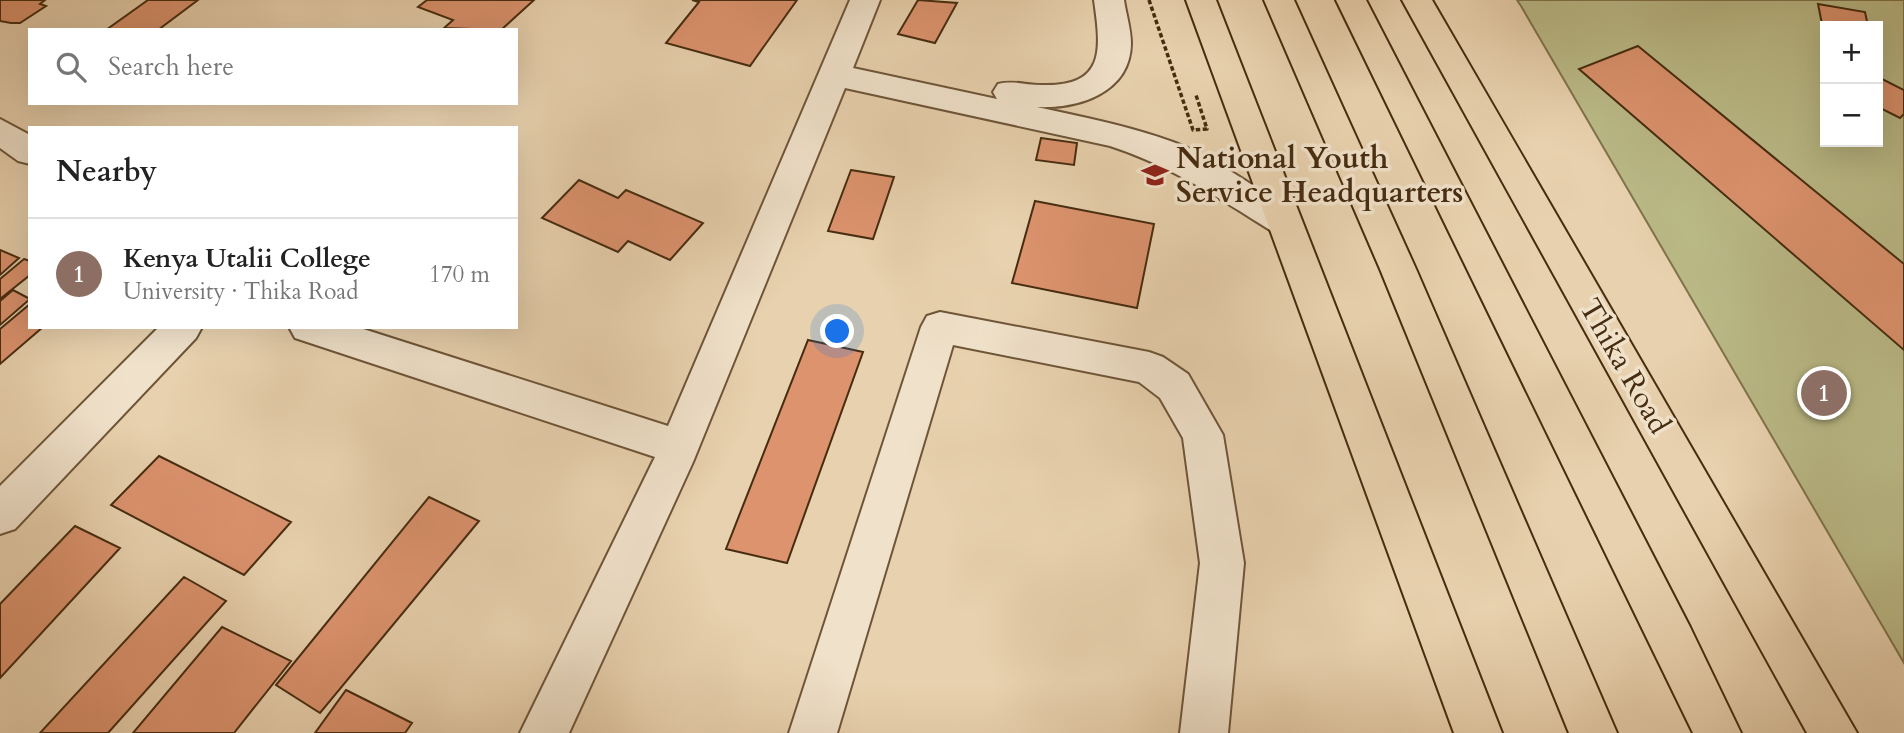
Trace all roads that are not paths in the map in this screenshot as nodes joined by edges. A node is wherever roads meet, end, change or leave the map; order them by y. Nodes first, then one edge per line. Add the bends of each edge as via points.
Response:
1 (865, 0) edge
2 (1109, 0) edge
3 (1201, 0) edge
4 (1279, 0) edge
5 (1351, 0) edge
6 (1417, 0) edge
7 (839, 64) junction
8 (0, 131) edge
9 (28, 151) edge
10 (1282, 221) junction
11 (181, 329) edge
12 (313, 329) edge
13 (679, 447) junction
14 (0, 515) edge
15 (1211, 725) edge
16 (544, 733) edge
17 (813, 733) edge
18 (1478, 733) edge
19 (1593, 733) edge
20 (1717, 733) edge
21 (1833, 733) edge

1 - 7 street
2 - 7 street via 1115,49 1108,73 1091,88 1056,97 1027,97
3 - 10 main road
4 - 19 main road
5 - 20 main road
6 - 21 main road, Thika Road
7 - 10 street via 1163,151
7 - 13 street
8 - 9 street
10 - 18 main road
11 - 14 street
12 - 13 street
13 - 16 street via 600,626
15 - 17 street via 1222,563 1202,435 1174,386 1149,368 940,327

